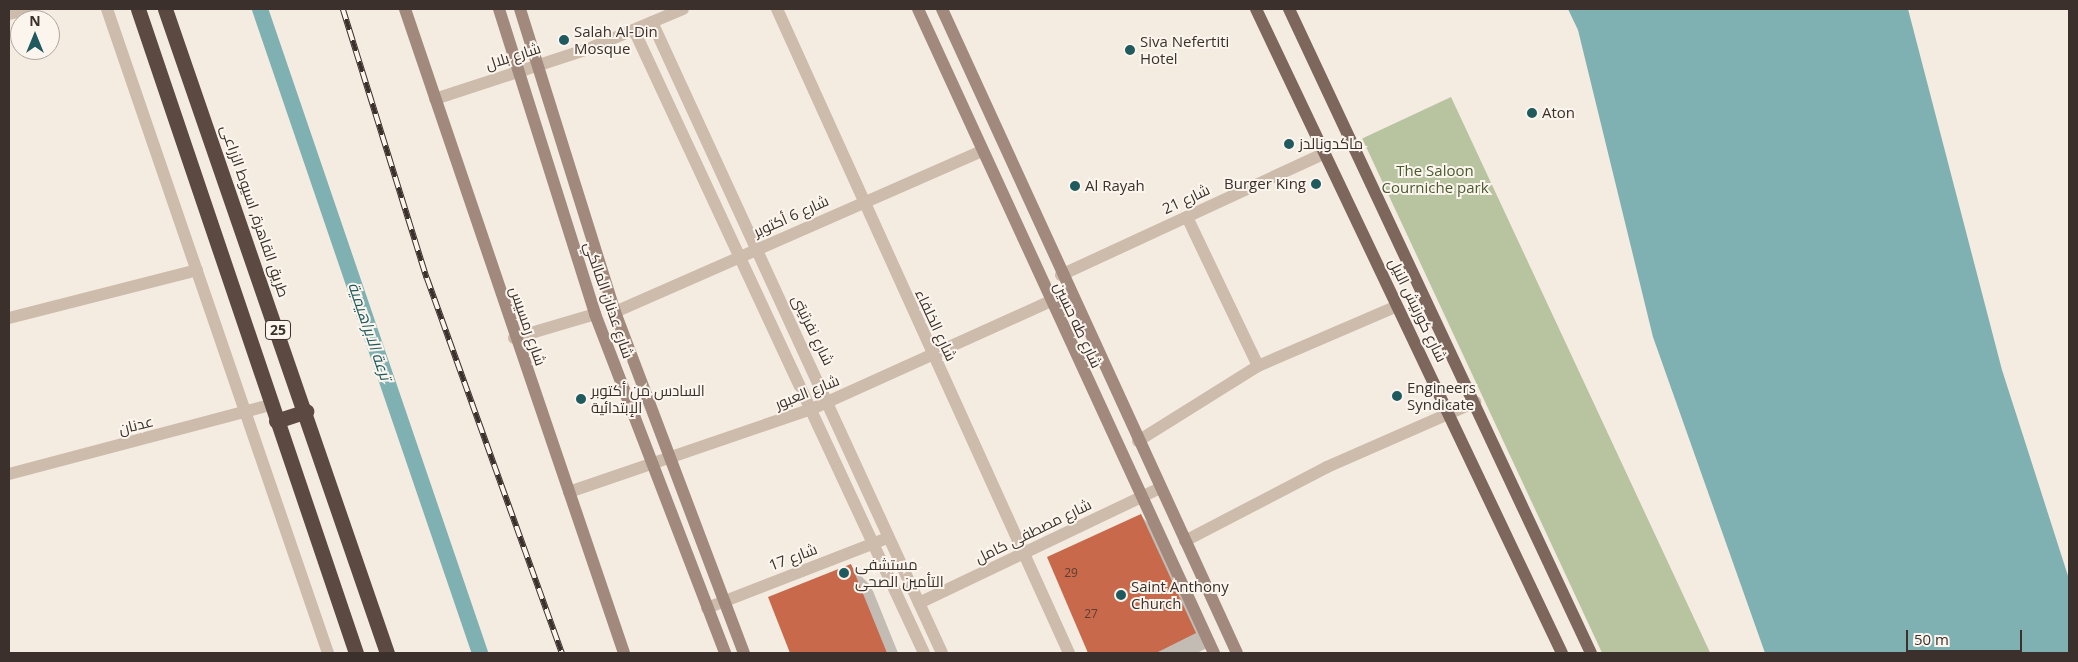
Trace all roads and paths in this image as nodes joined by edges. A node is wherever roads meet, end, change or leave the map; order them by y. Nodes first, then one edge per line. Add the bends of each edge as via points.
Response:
1 (31, 9) edge
2 (107, 9) edge
3 (138, 9) edge
4 (166, 9) edge
5 (405, 9) edge
6 (498, 9) edge
7 (520, 9) edge
8 (683, 9) edge
9 (777, 9) edge
10 (918, 9) edge
11 (942, 9) edge
12 (1256, 9) edge
13 (1289, 9) edge
14 (9, 14) edge
15 (652, 22) junction
16 (634, 30) junction
17 (537, 65) junction
18 (515, 72) junction
19 (436, 99) junction
20 (981, 151) junction
21 (1325, 153) junction
22 (862, 203) junction
23 (1187, 216) junction
24 (756, 249) junction
25 (741, 256) junction
26 (197, 270) junction
27 (1061, 275) junction
28 (1049, 302) junction
29 (1397, 306) junction
30 (614, 312) junction
31 (595, 314) junction
32 (9, 318) edge
33 (514, 338) junction
34 (933, 357) junction
35 (1258, 366) junction
36 (830, 402) junction
37 (1475, 402) junction
38 (270, 405) junction
39 (814, 408) junction
40 (306, 411) junction
41 (246, 413) junction
42 (1449, 414) junction
43 (276, 421) junction
44 (1138, 442) junction
45 (669, 460) junction
46 (651, 466) junction
47 (9, 474) edge
48 (1160, 488) junction
49 (569, 492) junction
50 (1141, 497) junction
51 (891, 536) junction
52 (1185, 541) junction
53 (875, 543) junction
54 (1023, 554) junction
55 (724, 601) junction
56 (919, 603) junction
57 (707, 608) junction
58 (328, 653) edge
59 (356, 653) edge
60 (387, 653) edge
61 (624, 653) edge
62 (725, 653) edge
63 (744, 653) edge
64 (924, 653) edge
65 (942, 653) edge
66 (1068, 653) edge
67 (1214, 653) edge
68 (1237, 653) edge
69 (1562, 653) edge
70 (1591, 653) edge

1 - 14 street
2 - 26 street
3 - 38 highway, 25
4 - 40 highway, طريق القاهرة, اسيوط الزراعى / 25
5 - 19 main road, شارع رمسيس
6 - 18 main road, شارع عدنان المالكي
7 - 17 main road, شارع عدنان المالكي
8 - 15 street, شارع بلال
9 - 22 street, شارع الخلفاء
10 - 20 main road, شارع طه حسين
11 - 27 main road, شارع طه حسين
12 - 21 main road, شارع كورنيش النيل
13 - 37 main road, شارع كورنيش النيل
15 - 16 street, شارع بلال
15 - 24 street, شارع نفرتيتى
16 - 17 street, شارع بلال
16 - 25 street
17 - 18 street, شارع بلال
17 - 30 main road, شارع عدنان المالكي
18 - 19 street, شارع بلال
18 - 31 main road, شارع عدنان المالكي
19 - 33 main road, شارع رمسيس
20 - 22 street, شارع 6 أكتوبر
20 - 28 main road, شارع طه حسين
21 - 23 street, شارع 21
21 - 29 main road, شارع كورنيش النيل
22 - 24 street, شارع 6 أكتوبر
22 - 34 street, شارع الخلفاء
23 - 27 street, شارع 21
23 - 35 street
24 - 25 street, شارع 6 أكتوبر
24 - 36 street, شارع نفرتيتى
25 - 30 street, شارع 6 أكتوبر
25 - 39 street
26 - 32 street
26 - 41 street
27 - 44 main road, شارع طه حسين
28 - 34 street, شارع العبور
28 - 50 main road, شارع طه حسين
29 - 35 street
29 - 42 main road, شارع كورنيش النيل
30 - 45 main road, شارع عدنان المالكي
31 - 33 street
31 - 46 main road, شارع عدنان المالكي
33 - 49 main road, شارع رمسيس
34 - 36 street, شارع العبور
34 - 54 street, شارع الخلفاء
35 - 44 street
36 - 39 street, شارع العبور
36 - 51 street, شارع نفرتيتى
37 - 42 street
37 - 70 main road, شارع كورنيش النيل
38 - 41 street, عدنان
38 - 43 highway, 25
39 - 45 street, شارع العبور
39 - 53 street
40 - 43 highway
40 - 60 highway, طريق القاهرة, اسيوط الزراعى / 25
41 - 47 street, عدنان
41 - 58 street
42 - 52 street via 1327,466
42 - 69 main road, شارع كورنيش النيل
43 - 59 highway, 25
44 - 48 main road, شارع طه حسين
45 - 46 street, شارع العبور
45 - 55 main road, شارع عدنان المالكي
46 - 49 street, شارع العبور
46 - 57 main road, شارع عدنان المالكي
48 - 50 street, شارع مصطفى كامل
48 - 52 main road, شارع طه حسين
49 - 61 main road, شارع رمسيس
50 - 54 street, شارع مصطفى كامل
50 - 67 main road, شارع طه حسين
51 - 53 street, شارع 17
51 - 56 street, شارع نفرتيتى
52 - 68 main road, شارع طه حسين
53 - 55 street, شارع 17
53 - 64 street
54 - 56 street, شارع مصطفى كامل
54 - 66 street, شارع الخلفاء
55 - 57 street, شارع 17
55 - 63 main road, شارع عدنان المالكي
56 - 65 street, شارع نفرتيتى
57 - 62 main road, شارع عدنان المالكي

